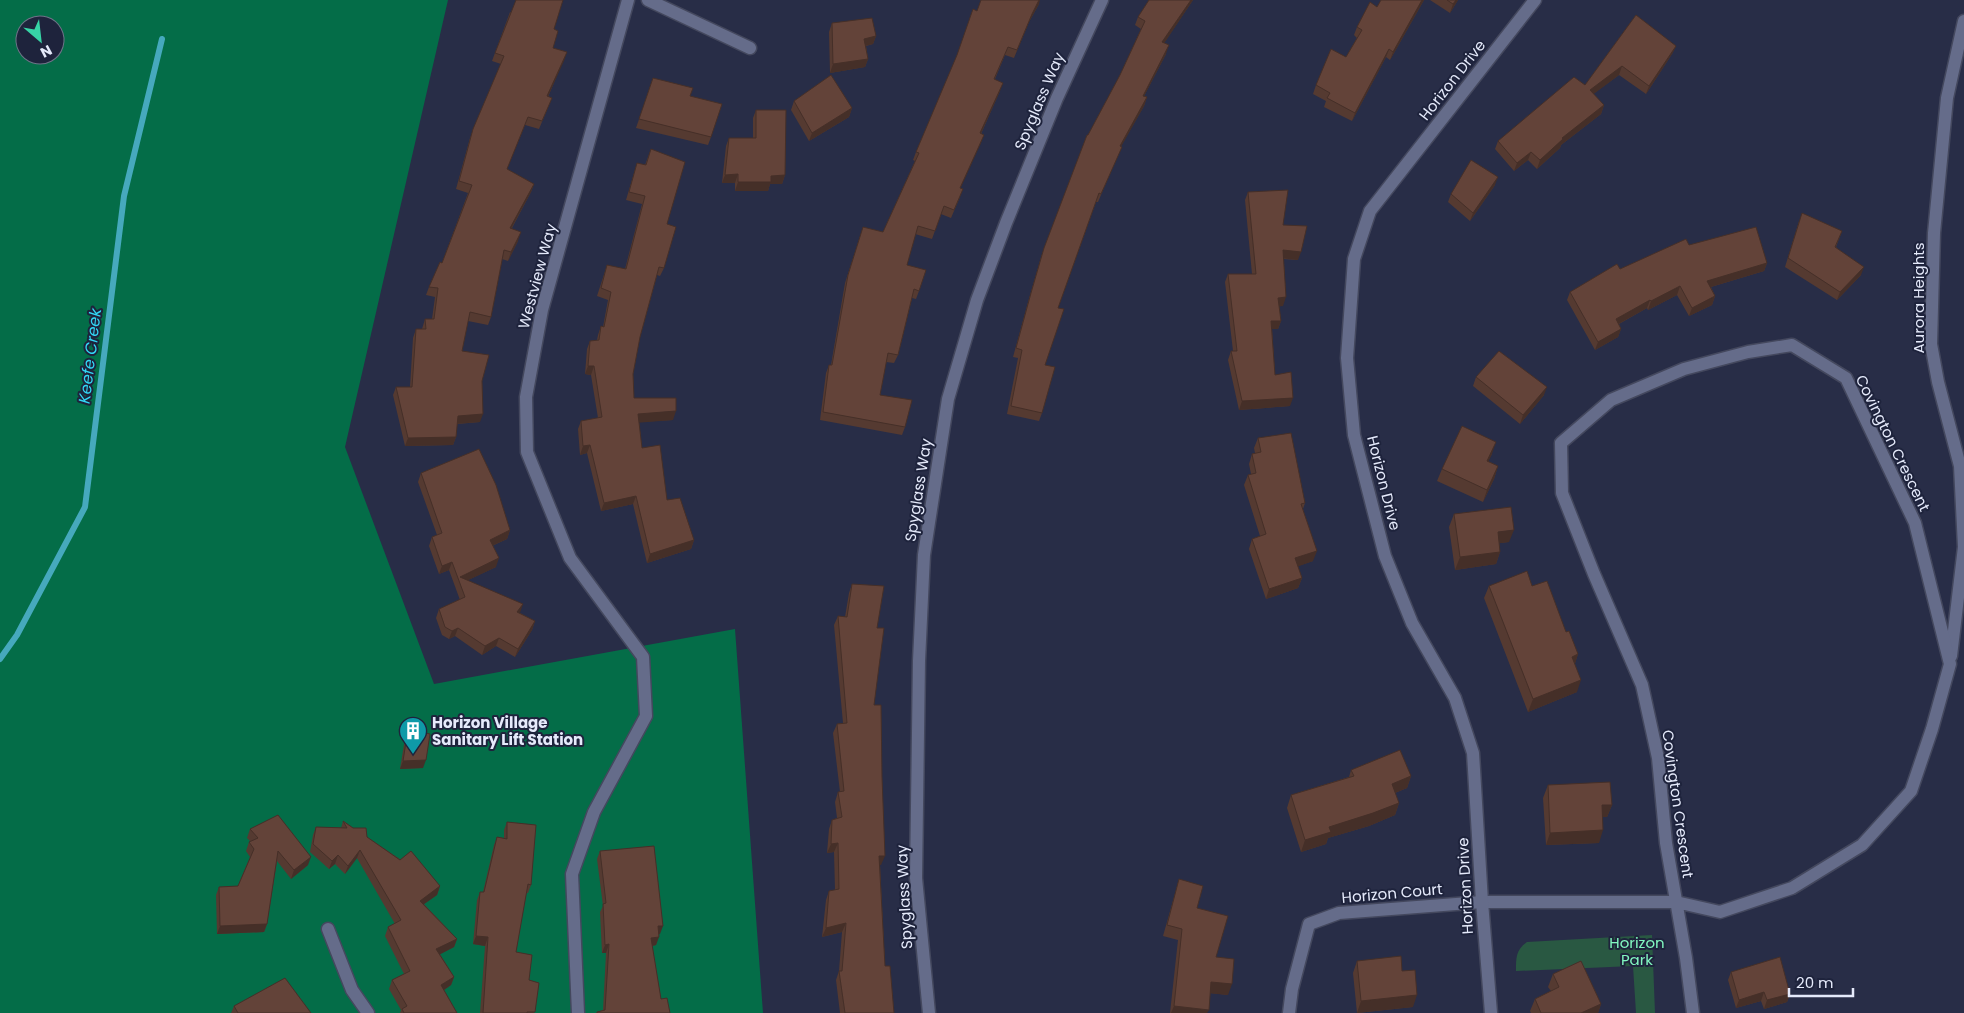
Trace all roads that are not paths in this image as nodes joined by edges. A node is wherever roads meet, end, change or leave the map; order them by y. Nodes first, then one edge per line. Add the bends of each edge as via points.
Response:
1 (628, 0) edge
2 (648, 0) edge
3 (1102, 0) edge
4 (1535, 0) edge
5 (1964, 21) edge
6 (750, 48) dead end
7 (1950, 664) junction
8 (1482, 902) junction
9 (1676, 902) junction
10 (328, 929) dead end
11 (368, 1013) edge
12 (578, 1013) edge
13 (929, 1013) edge
14 (1289, 1013) edge
15 (1491, 1013) edge
16 (1693, 1013) edge

1 - 12 street, Westview Way via 542,310 526,397 527,452 570,558 643,657 646,716 594,812 572,874
2 - 6 street
3 - 13 street, Spyglass Way via 1057,98 1006,223 977,300 948,399 924,555 919,661 916,878
4 - 8 street, Horizon Drive via 1370,211 1354,259 1347,358 1354,435 1385,556 1412,622 1455,698 1473,752
5 - 7 street, Aurora Heights via 1947,98 1934,233 1931,344 1960,466 1964,547
7 - 9 street, Covington Crescent via 1911,791 1862,845 1792,888 1720,912
7 - 9 street, Covington Crescent via 1915,523 1850,386 1846,378 1792,345 1748,352 1675,373 1610,400 1560,443 1562,493 1642,685 1658,758 1666,843
8 - 9 street, Covington Crescent
8 - 14 street, Horizon Court via 1339,913 1308,924
8 - 15 street, Horizon Drive
9 - 16 street
10 - 11 street via 352,990

